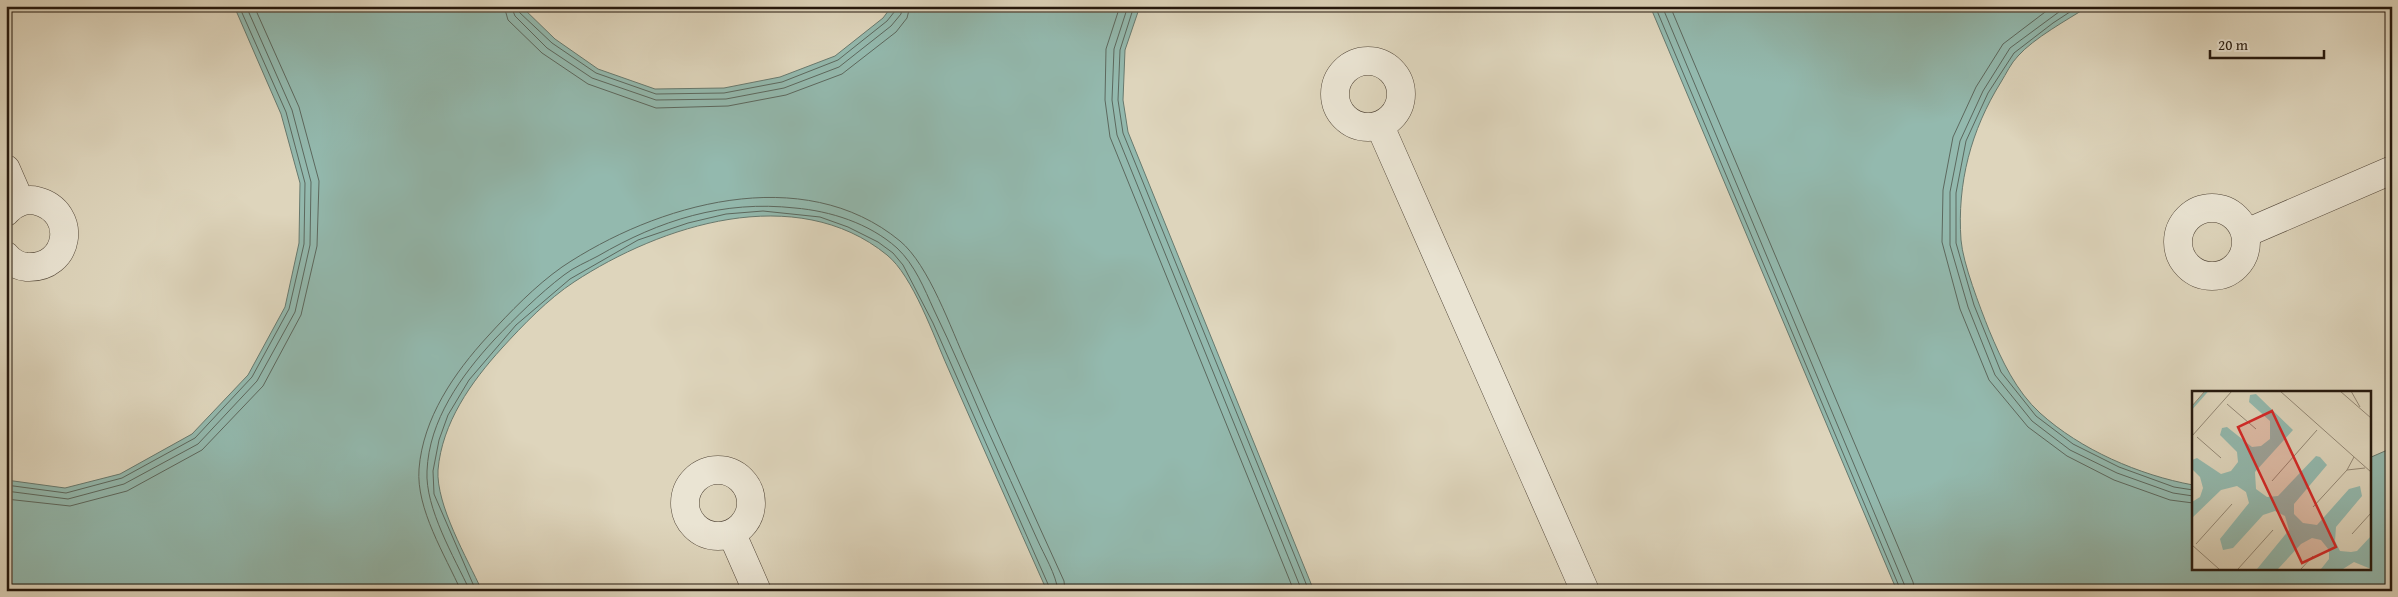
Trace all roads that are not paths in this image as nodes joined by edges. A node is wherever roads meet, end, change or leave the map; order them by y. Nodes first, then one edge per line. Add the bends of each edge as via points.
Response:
1 (1380, 126) dead end
2 (6, 169) edge
3 (2392, 170) edge
4 (13, 206) edge
5 (2246, 233) dead end
6 (6, 256) edge
7 (732, 534) dead end
8 (757, 591) edge
9 (1585, 591) edge

1 - 9 street
2 - 4 street
3 - 5 street
4 - 6 street via 34,200 48,204 58,213 64,226 64,240 59,253 49,263 36,267 21,266
7 - 8 street

